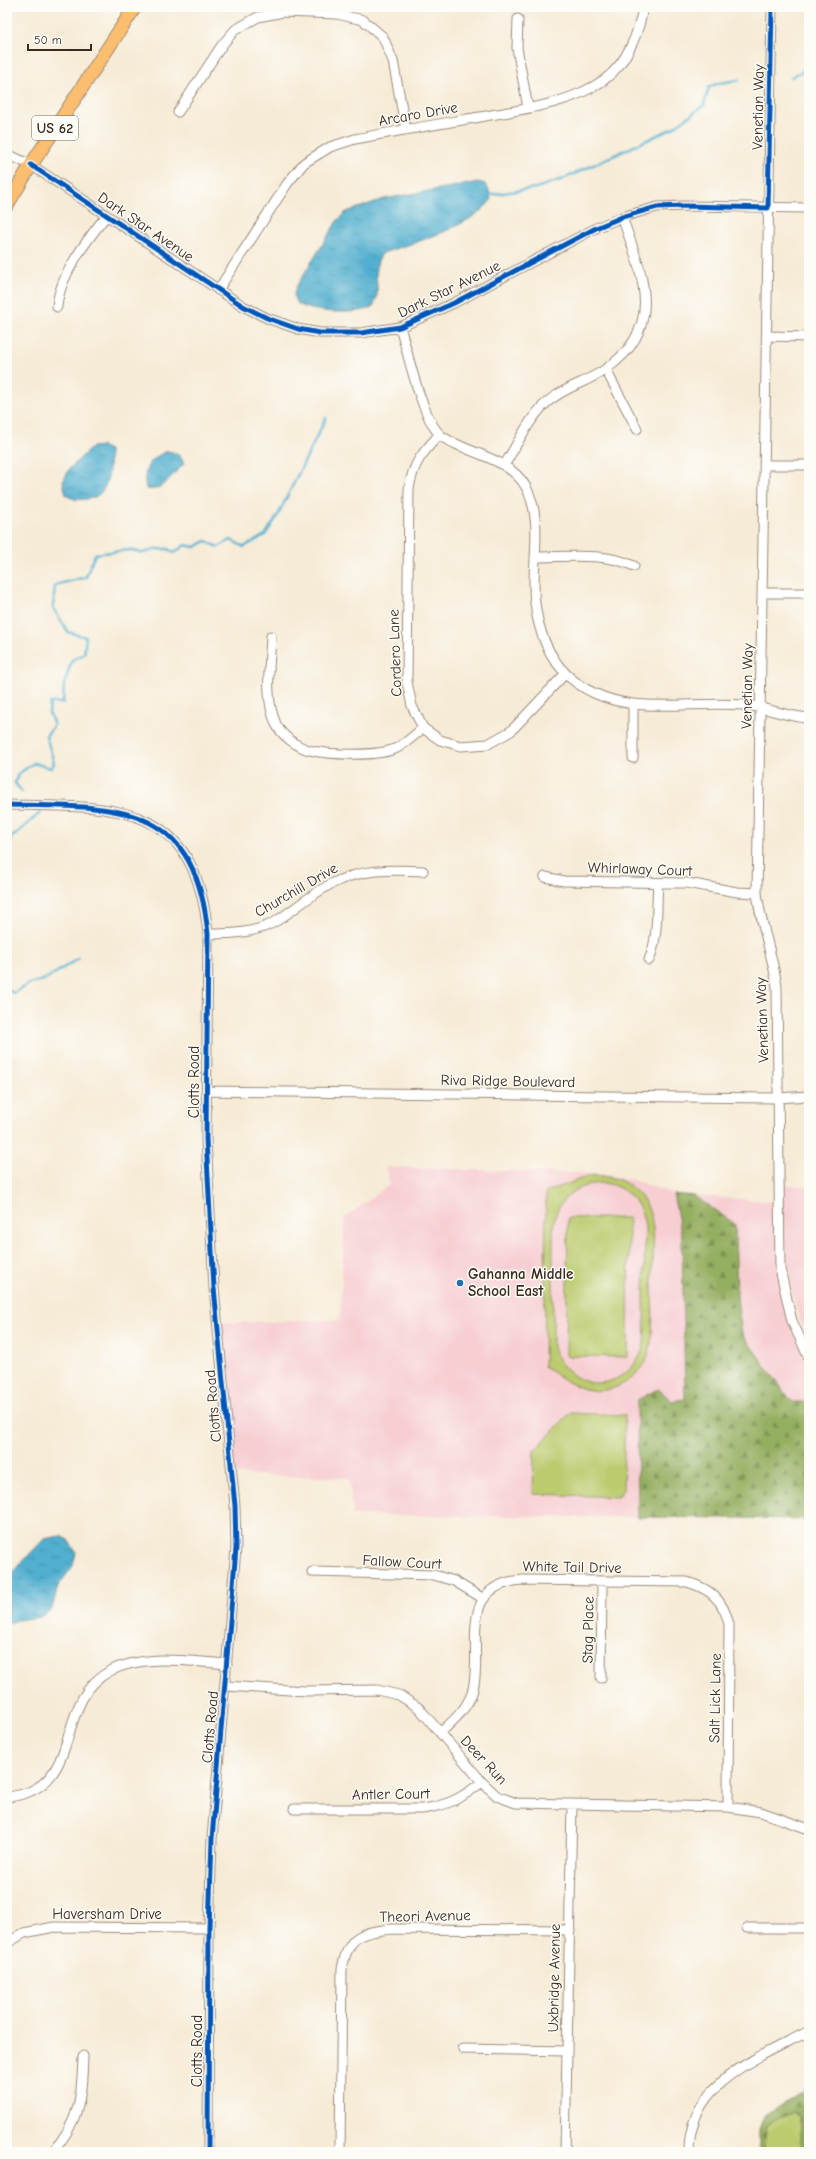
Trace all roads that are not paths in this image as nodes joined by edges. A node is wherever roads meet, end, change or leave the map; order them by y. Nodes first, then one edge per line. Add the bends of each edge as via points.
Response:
1 (135, 7) edge
2 (643, 7) edge
3 (772, 7) edge
4 (518, 19) dead end
5 (528, 108) junction
6 (178, 112) dead end
7 (406, 130) junction
8 (7, 154) edge
9 (31, 165) junction
10 (7, 205) edge
11 (768, 208) junction
12 (809, 208) edge
13 (106, 216) junction
14 (622, 217) junction
15 (218, 290) junction
16 (57, 307) dead end
17 (400, 327) junction
18 (767, 336) junction
19 (809, 337) edge
20 (606, 370) junction
21 (637, 429) dead end
22 (440, 434) junction
23 (505, 464) junction
24 (765, 465) junction
25 (809, 465) edge
26 (536, 558) junction
27 (634, 566) dead end
28 (763, 593) junction
29 (809, 593) edge
30 (271, 636) dead end
31 (564, 674) junction
32 (633, 704) junction
33 (761, 708) junction
34 (809, 718) edge
35 (423, 728) junction
36 (633, 758) dead end
37 (7, 805) edge
38 (423, 871) dead end
39 (545, 877) dead end
40 (658, 882) junction
41 (757, 893) junction
42 (208, 934) junction
43 (649, 960) dead end
44 (206, 1091) junction
45 (809, 1096) edge
46 (778, 1098) junction
47 (809, 1358) edge
48 (312, 1572) dead end
49 (602, 1582) junction
50 (714, 1594) joint
51 (484, 1599) junction
52 (227, 1664) junction
53 (601, 1678) dead end
54 (226, 1686) junction
55 (440, 1733) junction
56 (482, 1782) junction
57 (7, 1797) edge
58 (572, 1805) junction
59 (728, 1806) junction
60 (294, 1809) dead end
61 (809, 1829) edge
62 (210, 1928) junction
63 (747, 1928) dead end
64 (809, 1928) edge
65 (570, 1930) junction
66 (7, 1943) edge
67 (809, 2031) edge
68 (463, 2050) dead end
69 (566, 2051) junction
70 (84, 2056) dead end
71 (52, 2152) edge
72 (208, 2152) edge
73 (340, 2152) edge
74 (565, 2152) edge
75 (689, 2152) edge

1 - 9 highway, US 62
2 - 5 street, Arcaro Drive via 639,30 625,57 605,79 574,96
3 - 11 street, Venetian Way
4 - 5 street via 517,48
5 - 7 street, Arcaro Drive
6 - 7 street via 222,45 235,30 258,17 283,12 337,14 363,20 383,37 393,61
7 - 15 street, Arcaro Drive via 336,145 304,163 287,184
8 - 9 street, Dark Star Avenue
9 - 10 highway, US 62
9 - 13 street, Dark Star Avenue
11 - 12 street, Dark Star Avenue
11 - 14 street, Dark Star Avenue via 657,207
11 - 18 street, Venetian Way
13 - 15 street, Dark Star Avenue
13 - 16 street via 63,281
14 - 17 street, Dark Star Avenue via 596,228 454,303
14 - 20 street via 641,271 646,302 642,325 630,349
15 - 17 street, Dark Star Avenue via 267,318 298,329 342,334
17 - 22 street via 420,394 433,425
18 - 19 street
18 - 24 street, Venetian Way
20 - 21 street
20 - 23 street via 560,393 543,406
22 - 23 street via 476,454
22 - 35 street, Cordero Lane via 418,459 412,471 409,489 407,682 412,706
23 - 26 street via 526,487 535,514
24 - 25 street
24 - 28 street, Venetian Way
26 - 27 street via 601,557 620,559
26 - 31 street via 534,602 543,641
28 - 29 street
28 - 33 street, Venetian Way
30 - 35 street via 269,688 276,724 283,734 307,750 324,753 375,753 396,749
31 - 32 street via 596,695
31 - 35 street, Cordero Lane via 511,731 488,744 461,746 440,740
32 - 33 street via 743,705
32 - 36 street
33 - 34 street via 796,718
33 - 41 street, Venetian Way
37 - 42 street, Clotts Road via 118,810 159,829 174,841 189,860 205,905
38 - 42 street, Churchill Drive via 375,870 355,874 319,890 277,921 254,930 232,934
39 - 40 street, Whirlaway Court via 564,881
40 - 41 street, Whirlaway Court via 687,883
40 - 43 street via 655,939
41 - 46 street, Venetian Way via 762,928 775,970 777,987
42 - 44 street, Clotts Road
44 - 46 street, Riva Ridge Boulevard
44 - 52 street, Clotts Road via 214,1288 235,1506 236,1548
45 - 46 street, Riva Ridge Boulevard
46 - 47 street, Venetian Way via 780,1269 792,1321
48 - 51 street, Fallow Court via 434,1575 454,1580
49 - 50 street, White Tail Drive via 687,1582
49 - 51 street, White Tail Drive via 515,1581 499,1586
49 - 53 street, Stag Place
50 - 59 street, Salt Lick Lane via 722,1603 729,1624
51 - 55 street, White Tail Drive via 476,1615 472,1691 461,1713
52 - 54 street, Clotts Road
52 - 57 street via 161,1661 133,1664 110,1671 92,1683 80,1701 64,1753 55,1772 41,1786 21,1796
54 - 55 street, Deer Run via 306,1691 377,1690 399,1695 419,1708
54 - 62 street, Clotts Road via 212,1839
55 - 56 street, Deer Run
56 - 58 street, Deer Run via 497,1796 516,1803
56 - 60 street, Antler Court via 465,1796 439,1807
58 - 59 street, Deer Run
58 - 65 street, Uxbridge Avenue
59 - 61 street, Deer Run via 761,1812
62 - 66 street, Haversham Drive via 54,1927 24,1932
62 - 72 street, Clotts Road
63 - 64 street
65 - 69 street, Uxbridge Avenue
65 - 73 street, Theori Avenue via 392,1929 373,1931 356,1938 345,1952 342,1969
67 - 75 street via 740,2068 724,2078 710,2092 700,2106 693,2124
68 - 69 street
69 - 74 street, Uxbridge Avenue
70 - 71 street via 82,2090 77,2115 66,2135

